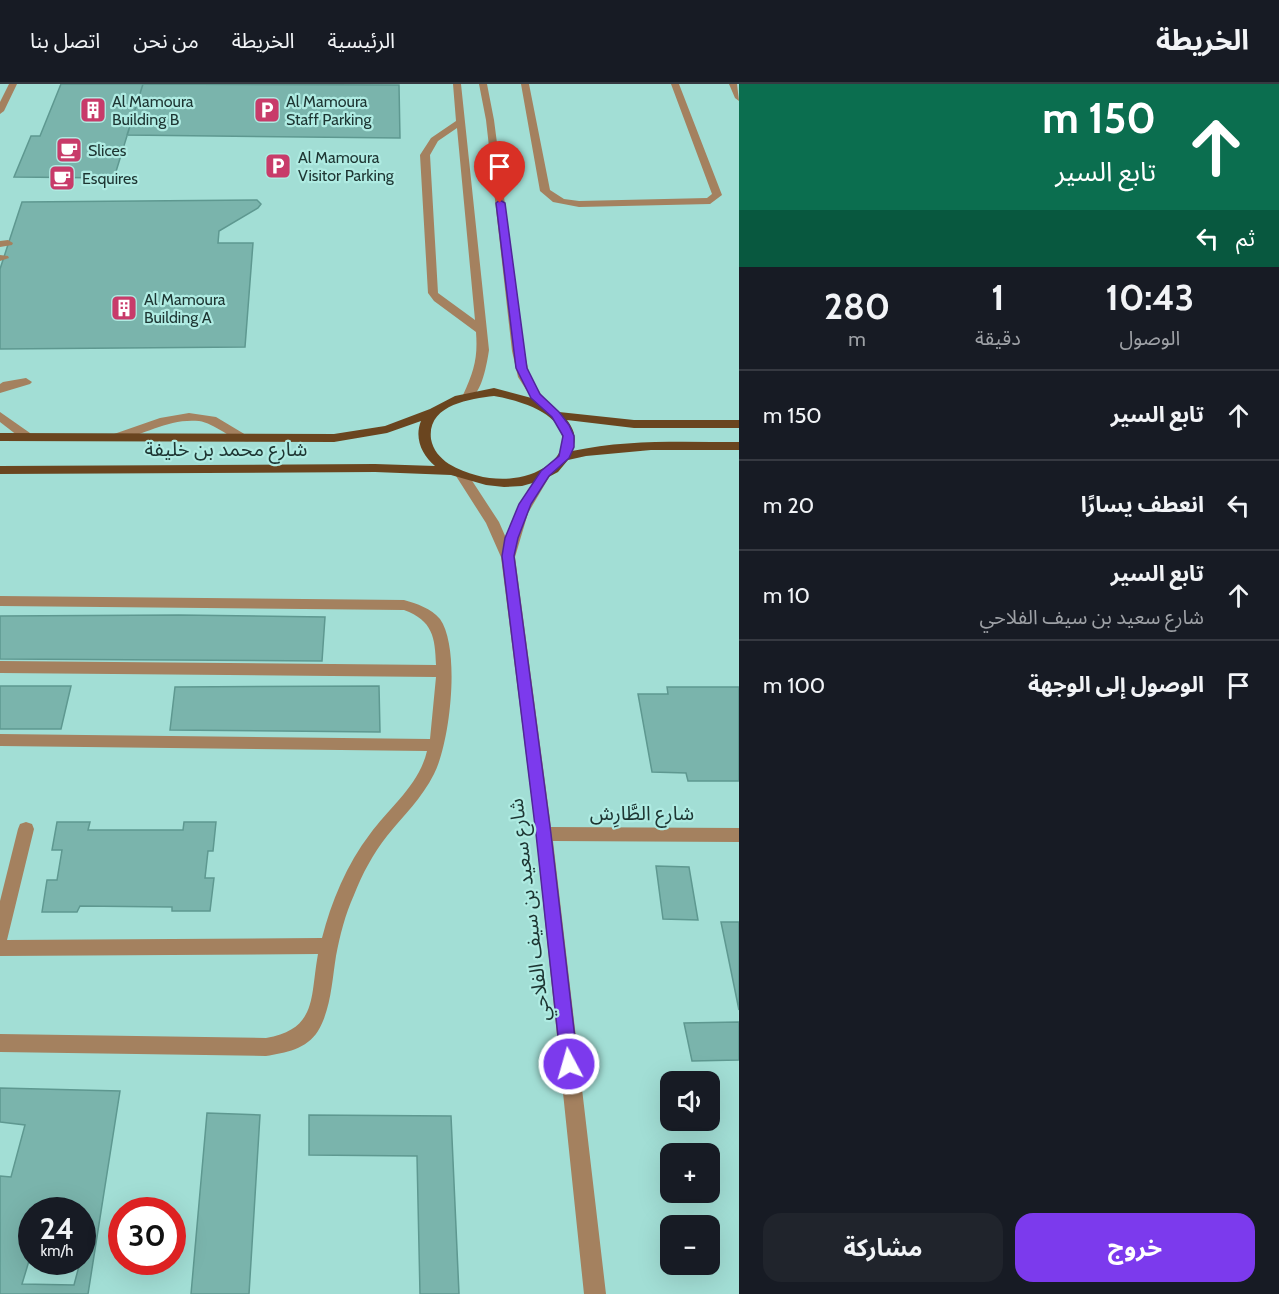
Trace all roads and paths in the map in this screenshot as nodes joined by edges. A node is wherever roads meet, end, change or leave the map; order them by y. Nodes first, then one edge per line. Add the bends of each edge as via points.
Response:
1 (13, 84) edge
2 (457, 84) edge
3 (483, 84) edge
4 (525, 84) edge
5 (675, 84) edge
6 (733, 84) edge
7 (739, 98) edge
8 (0, 111) edge
9 (460, 122) junction
10 (482, 331) junction
11 (26, 382) dead end
12 (0, 389) edge
13 (469, 395) junction
14 (542, 405) junction
15 (433, 412) junction
16 (556, 415) junction
17 (0, 416) edge
18 (739, 424) edge
19 (26, 436) junction
20 (0, 437) edge
21 (118, 437) junction
22 (245, 438) junction
23 (739, 447) edge
24 (564, 458) junction
25 (0, 470) edge
26 (456, 474) junction
27 (545, 474) junction
28 (508, 556) junction
29 (0, 601) edge
30 (0, 667) edge
31 (442, 671) junction
32 (0, 740) edge
33 (438, 746) junction
34 (26, 829) dead end
35 (544, 834) junction
36 (739, 835) edge
37 (0, 937) edge
38 (328, 946) junction
39 (0, 948) edge
40 (0, 1043) edge
41 (595, 1294) edge

1 - 8 street
2 - 9 street
3 - 14 street via 518,351 524,378
4 - 5 street via 548,195 579,204 710,201 717,192
6 - 7 street
9 - 10 street
9 - 10 street via 433,140 425,155 433,293
10 - 13 street via 481,368
11 - 12 street
13 - 14 main road via 494,392
13 - 15 main road
14 - 16 main road
15 - 22 main road, شارع محمد بن خليفة via 361,435
15 - 26 main road via 424,436 428,449
16 - 18 main road via 633,423
16 - 24 main road via 568,436
17 - 19 street
19 - 20 main road, شارع محمد بن خليفة
19 - 21 main road, شارع محمد بن خليفة
21 - 22 main road, شارع محمد بن خليفة
21 - 22 street via 192,417 212,420
23 - 24 main road via 639,445
24 - 27 main road
25 - 26 main road, شارع محمد بن خليفة via 375,468
26 - 27 main road via 482,482 505,483
26 - 28 street, شارع سعيد بن سيف الفلاحي via 487,514
27 - 28 street, شارع سعيد بن سيف الفلاحي via 517,521
28 - 35 street, شارع سعيد بن سيف الفلاحي
29 - 31 street via 404,605 424,613 437,627
30 - 31 street
31 - 33 street
32 - 33 street
33 - 38 street via 429,771 360,864 343,899
34 - 37 street
35 - 36 street, شارع الطَّارِش
35 - 41 street, شارع سعيد بن سيف الفلاحي
38 - 39 street
38 - 40 street via 320,1006 313,1023 300,1038 284,1046

